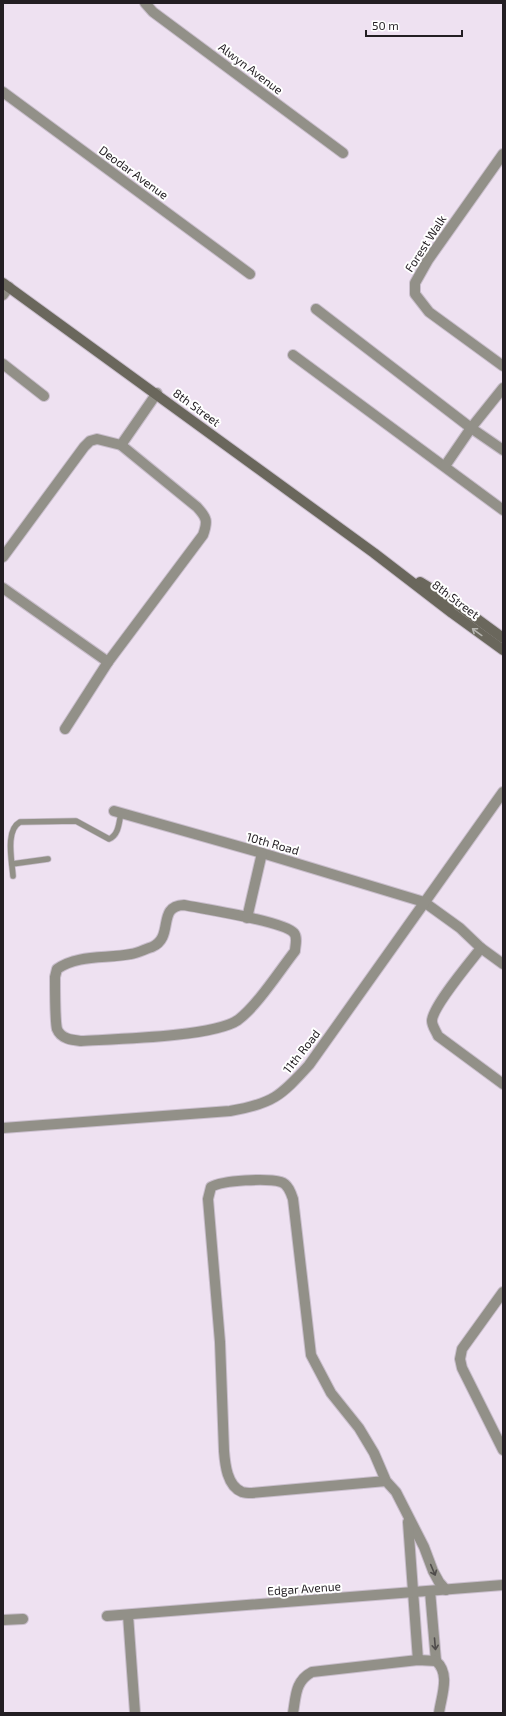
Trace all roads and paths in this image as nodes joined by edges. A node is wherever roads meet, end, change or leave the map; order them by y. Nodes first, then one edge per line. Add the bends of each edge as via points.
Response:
1 (145, 3) edge
2 (3, 92) edge
3 (342, 153) dead end
4 (503, 154) edge
5 (250, 274) dead end
6 (5, 288) edge
7 (316, 309) dead end
8 (293, 355) dead end
9 (3, 364) edge
10 (503, 366) edge
11 (503, 388) edge
12 (157, 394) junction
13 (44, 396) dead end
14 (471, 428) junction
15 (121, 445) junction
16 (503, 450) edge
17 (445, 466) junction
18 (503, 510) edge
19 (374, 553) junction
20 (3, 558) edge
21 (3, 588) edge
22 (503, 638) edge
23 (503, 650) edge
24 (108, 662) junction
25 (65, 729) dead end
26 (503, 792) edge
27 (118, 812) joint
28 (262, 853) junction
29 (48, 859) dead end
30 (12, 864) junction
31 (13, 876) dead end
32 (424, 902) junction
33 (247, 918) junction
34 (481, 948) junction
35 (503, 964) edge
36 (503, 1084) edge
37 (3, 1128) edge
38 (503, 1292) edge
39 (503, 1450) edge
40 (386, 1481) junction
41 (408, 1517) junction
42 (503, 1585) edge
43 (446, 1590) junction
44 (430, 1591) junction
45 (414, 1593) junction
46 (128, 1615) junction
47 (107, 1616) dead end
48 (23, 1619) dead end
49 (3, 1620) edge
50 (418, 1660) junction
51 (436, 1661) junction
52 (135, 1713) edge
53 (292, 1713) edge
54 (439, 1713) edge

1 - 3 street, Alwyn Avenue
2 - 5 street, Deodar Avenue
4 - 10 street, Forest Walk via 428,260 415,283 415,294 429,312
6 - 12 street, 8th Street
7 - 14 street
8 - 17 street
9 - 13 street
11 - 14 street
12 - 15 street
12 - 19 street, 8th Street
14 - 16 street
14 - 17 street
15 - 20 street via 97,439 90,441
15 - 24 street via 197,507 207,524 203,535
17 - 18 street
19 - 22 street, 8th Street via 458,605
23 -> 19 street, 8th Street
21 - 24 street
24 - 25 street
26 - 32 street, 11th Road
27 - 28 street, 10th Road
27 - 30 lane via 117,831 109,839 76,821 20,822 12,828
28 - 32 street, 10th Road
28 - 33 street
29 - 30 lane
30 - 31 lane
32 - 34 street, 10th Road via 460,928
32 - 37 street, 11th Road via 309,1065 290,1086 263,1104 230,1112
33 - 33 street via 279,924 294,934 296,940 294,951 247,1012 237,1021 218,1028 178,1034 81,1041 71,1040 62,1035 57,1028 55,977 57,969 64,964 76,960 133,954 157,944 163,939 170,911 179,905
34 - 35 street, 10th Road
34 - 36 street via 444,997 434,1013 432,1023 438,1036
38 - 39 street via 462,1349 460,1359 462,1368
40 - 40 street via 374,1453 359,1428 331,1393 311,1355 292,1199 288,1186 282,1182 252,1181 222,1182 211,1187 208,1199 220,1342 224,1457 230,1479 242,1492 252,1493
40 - 41 street via 396,1492
41 -> 43 street via 433,1571
41 - 45 street
42 - 43 street, Edgar Avenue
43 - 44 street, Edgar Avenue
44 - 45 street, Edgar Avenue
44 -> 51 street
45 - 46 street, Edgar Avenue
45 - 50 street
46 - 47 street, Edgar Avenue
46 - 52 street
48 - 49 street
50 - 51 street
50 - 53 street via 312,1672 302,1678 298,1686
51 - 54 street via 443,1669 444,1678

